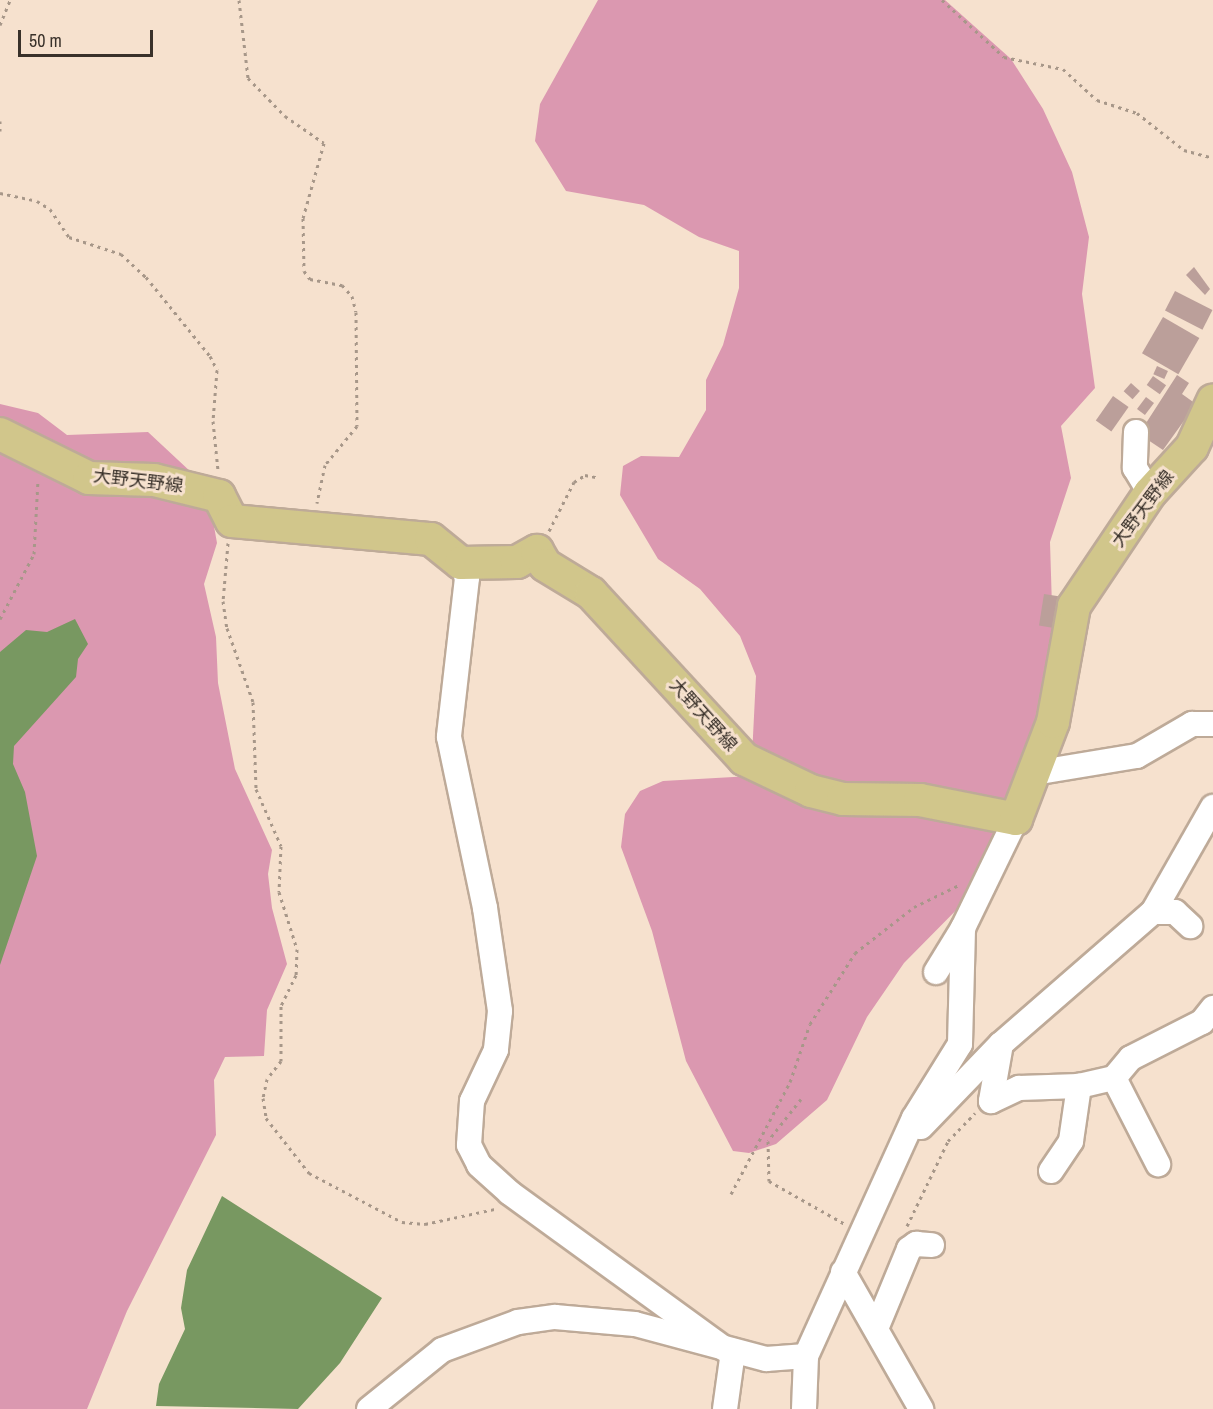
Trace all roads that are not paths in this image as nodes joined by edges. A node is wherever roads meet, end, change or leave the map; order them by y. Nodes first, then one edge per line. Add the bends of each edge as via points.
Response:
1 (1213, 401) edge
2 (1136, 432) dead end
3 (0, 434) edge
4 (1150, 493) junction
5 (461, 563) junction
6 (1213, 724) edge
7 (1034, 773) junction
8 (1213, 807) edge
9 (1016, 819) junction
10 (1153, 912) junction
11 (1190, 926) dead end
12 (963, 928) junction
13 (936, 972) dead end
14 (1213, 1008) edge
15 (1001, 1044) junction
16 (1114, 1078) junction
17 (1079, 1086) junction
18 (908, 1141) junction
19 (1158, 1164) dead end
20 (1051, 1171) dead end
21 (932, 1245) dead end
22 (843, 1272) junction
23 (878, 1324) junction
24 (729, 1350) junction
25 (806, 1356) junction
26 (369, 1409) edge
27 (725, 1409) edge
28 (804, 1409) edge
29 (921, 1409) edge

1 - 4 main road, 大野天野線 via 1192,447
2 - 4 street via 1135,468
3 - 5 main road, 大野天野線 via 89,478 154,480 226,508 312,526 431,539
4 - 7 main road, 大野天野線 via 1074,606 1053,722
5 - 9 main road, 大野天野線 via 517,562 537,551 545,565 591,592 744,759 811,791 843,799 920,801
5 - 24 street via 467,578 449,737 485,908 500,1011 496,1050 472,1101 469,1145 479,1165 510,1193
6 - 7 street via 1192,724 1137,756
7 - 9 main road, 大野天野線
8 - 10 street
9 - 12 street
10 - 11 street via 1175,912
10 - 15 street via 1127,940
12 - 13 street
12 - 18 street via 960,1044 914,1118
14 - 16 street via 1202,1022 1131,1058
15 - 17 street via 991,1101 1042,1084
15 - 18 street
16 - 17 street
16 - 19 street
17 - 20 street via 1071,1141
18 - 22 street
21 - 23 street via 916,1244 909,1249
22 - 23 street
22 - 25 street
23 - 29 street
24 - 25 street via 766,1359
24 - 26 street via 586,1317 518,1323 442,1350
24 - 27 street
25 - 28 street

